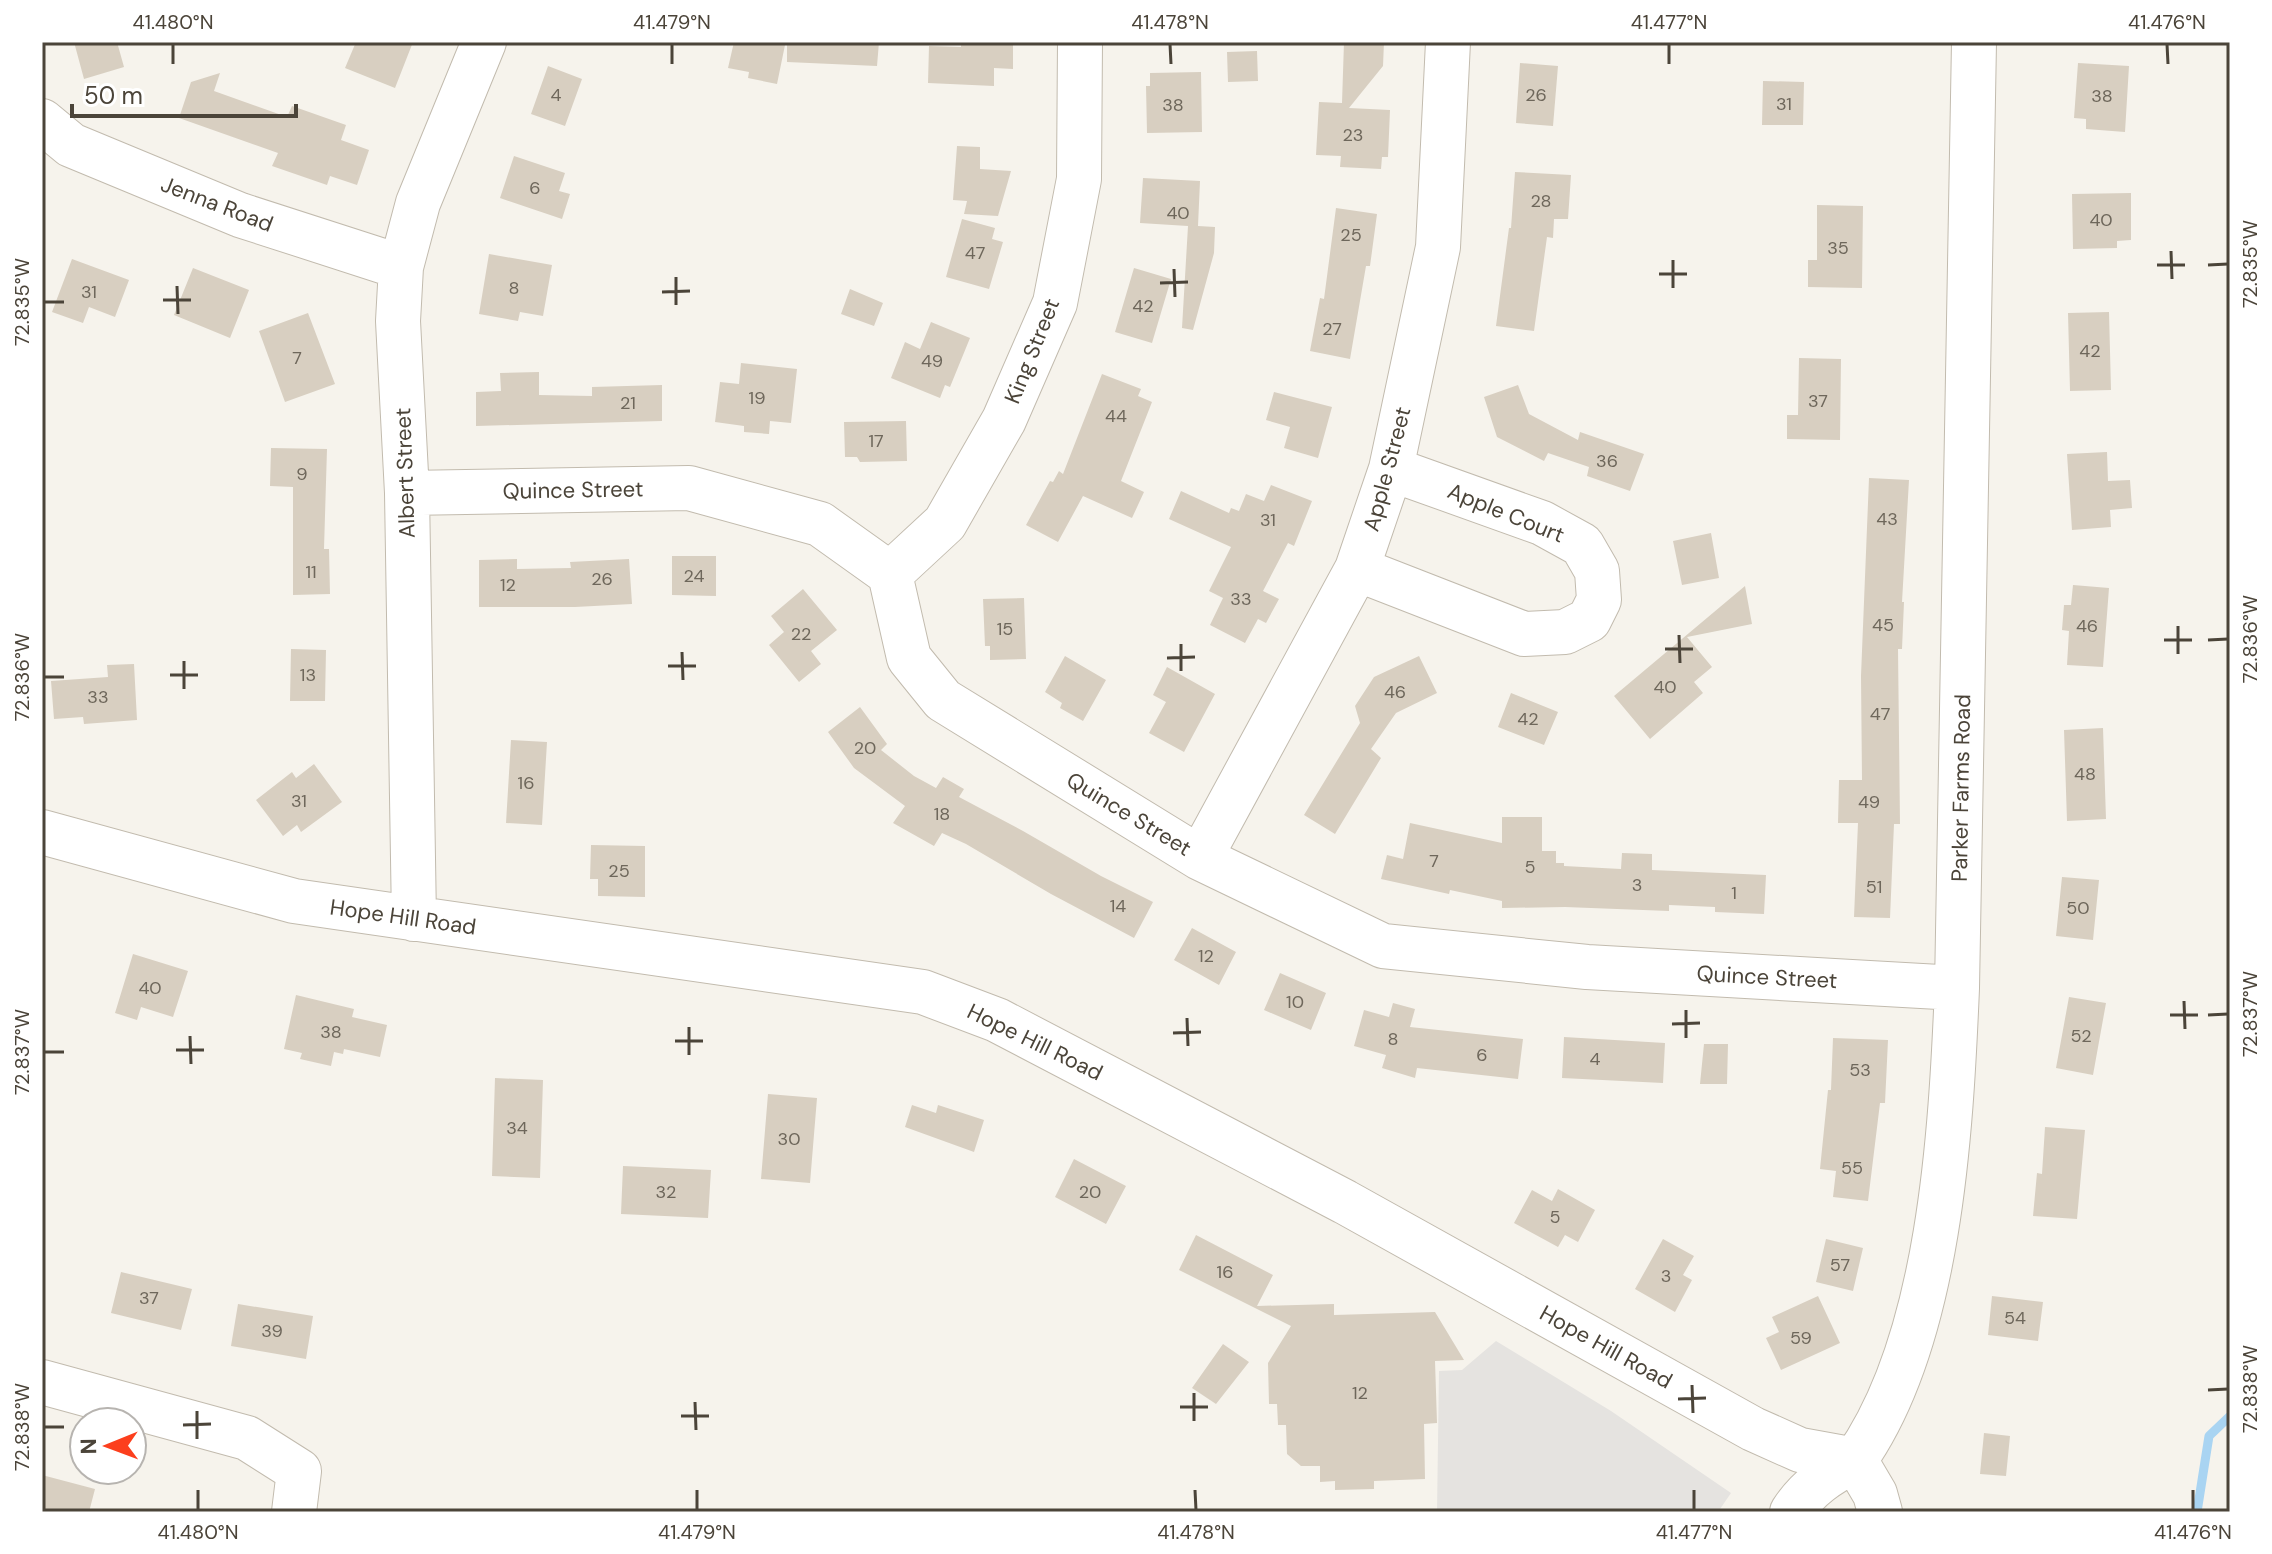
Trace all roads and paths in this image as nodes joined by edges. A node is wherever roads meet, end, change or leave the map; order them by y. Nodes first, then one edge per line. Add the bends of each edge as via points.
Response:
1 (484, 42) edge
2 (1080, 42) edge
3 (1448, 42) edge
4 (1974, 42) edge
5 (42, 121) edge
6 (401, 267) junction
7 (1391, 469) junction
8 (407, 493) junction
9 (1357, 569) junction
10 (890, 574) junction
11 (42, 832) edge
12 (1200, 858) junction
13 (414, 919) junction
14 (1957, 988) junction
15 (42, 1382) edge
16 (1855, 1460) junction
17 (294, 1512) edge
18 (1792, 1512) edge
19 (1880, 1512) edge

1 - 6 street, Albert Street via 418,203
2 - 10 street, King Street via 1079,179 1055,303 1004,420 945,523
3 - 7 street, Apple Street via 1438,247
4 - 14 street, Parker Farms Road
5 - 6 street, Jenna Road via 71,145 240,215
6 - 8 street, Albert Street via 398,321
7 - 9 street, Apple Street
7 - 9 street, Apple Court via 1542,523 1582,545 1597,571 1599,600 1589,620 1565,632 1524,634
8 - 10 street, Quince Street via 689,488 820,524
8 - 13 street, Albert Street
9 - 12 street, Apple Street
10 - 12 street, Quince Street via 909,658 943,700
11 - 13 street, Hope Hill Road via 294,901
12 - 14 street, Quince Street via 1383,946 1587,967
13 - 16 street, Hope Hill Road via 923,992 997,1020 1345,1202 1753,1429 1800,1450
14 - 16 street, Parker Farms Road via 1953,1089 1930,1258 1889,1402
15 - 17 street via 247,1438 299,1471
16 - 18 street via 1812,1487
16 - 19 street

